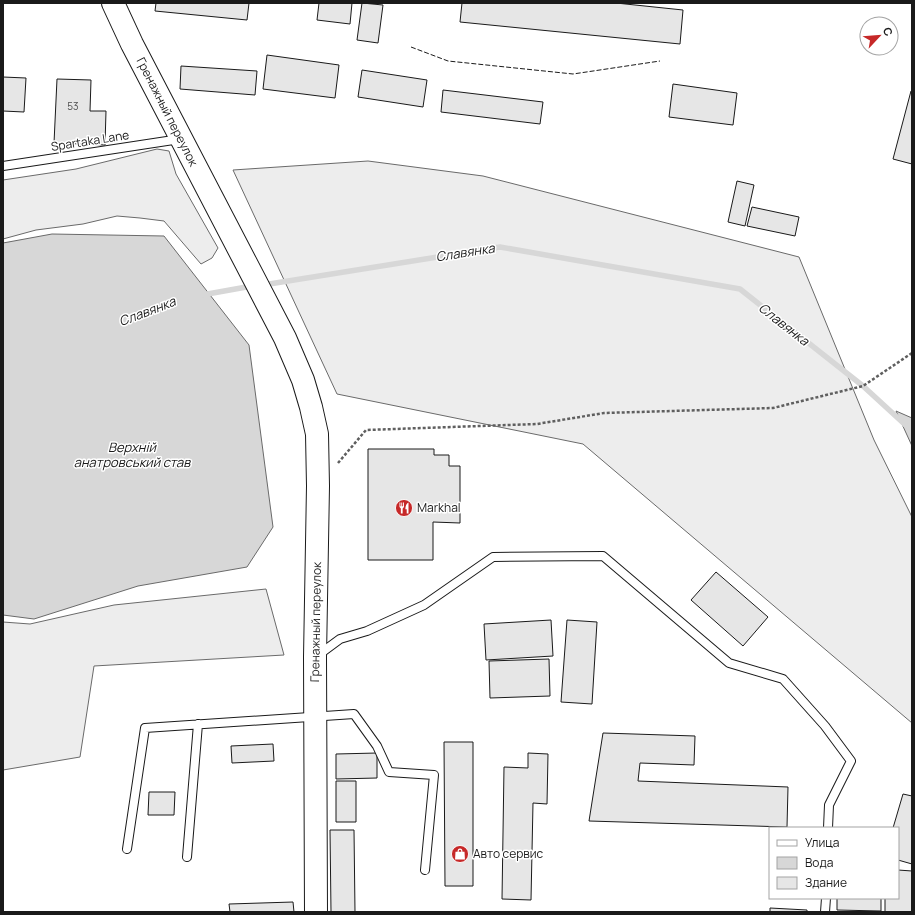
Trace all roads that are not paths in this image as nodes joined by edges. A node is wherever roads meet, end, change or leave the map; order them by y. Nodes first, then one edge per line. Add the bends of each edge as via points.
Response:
1 (113, 3) edge
2 (182, 139) junction
3 (3, 166) edge
4 (315, 657) junction
5 (316, 716) junction
6 (198, 724) junction
7 (828, 827) edge
8 (127, 849) dead end
9 (187, 857) dead end
10 (425, 870) dead end
11 (826, 899) edge
12 (316, 912) edge
13 (825, 912) edge

1 - 2 street, Гренажный переулок
2 - 3 lane, Spartaka Lane
2 - 4 street, Гренажный переулок via 285,338 303,380 311,407 317,434 318,486
4 - 5 street, Гренажный переулок
4 - 7 lane via 340,639 367,631 424,605 493,557 603,556 730,663 783,679 825,726 851,761 829,804
5 - 6 lane
5 - 10 lane via 354,714 376,746 389,772 434,774
5 - 12 street, Гренажный переулок
6 - 8 lane via 145,728
6 - 9 lane
11 - 13 lane

